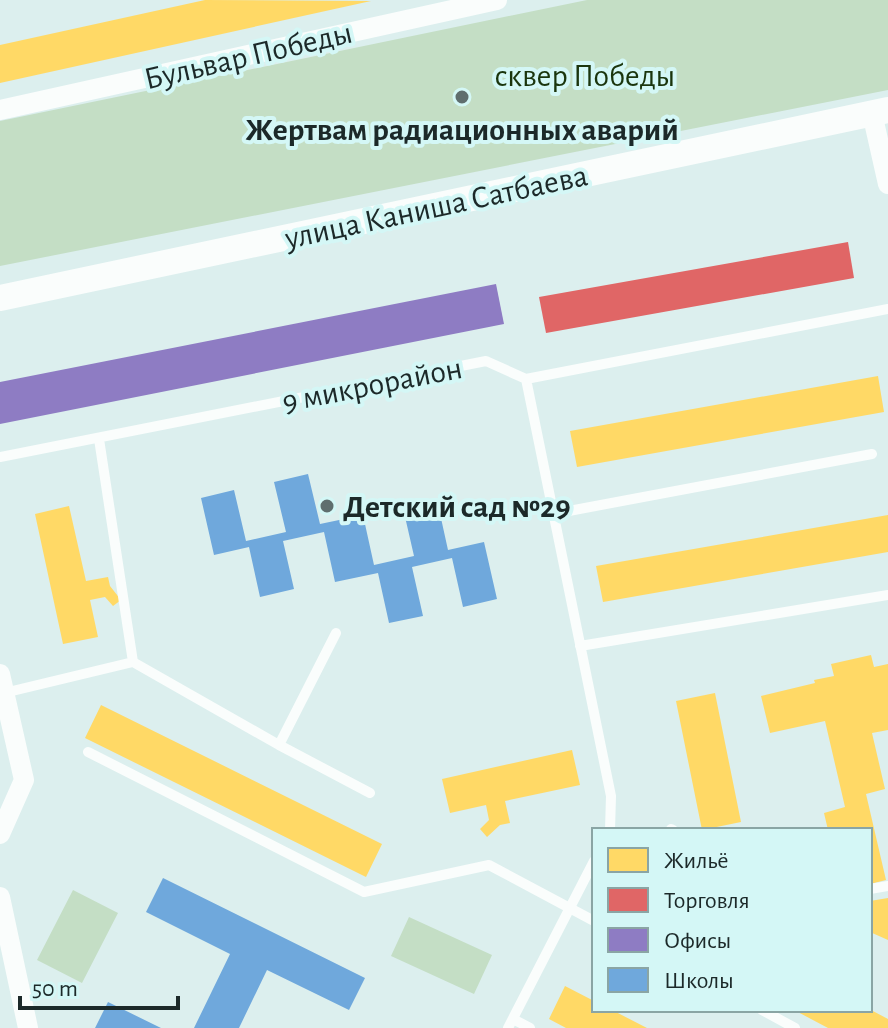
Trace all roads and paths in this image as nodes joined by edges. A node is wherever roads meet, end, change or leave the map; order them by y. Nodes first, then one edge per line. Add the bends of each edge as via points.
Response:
1 (497, 0) edge
2 (0, 110) edge
3 (880, 112) edge
4 (888, 184) edge
5 (0, 298) edge
6 (888, 309) edge
7 (526, 379) junction
8 (99, 439) junction
9 (872, 454) dead end
10 (0, 457) edge
11 (553, 514) junction
12 (888, 595) edge
13 (336, 633) dead end
14 (580, 646) junction
15 (133, 662) junction
16 (2, 683) edge
17 (279, 745) junction
18 (88, 752) dead end
19 (370, 793) dead end
20 (610, 828) edge
21 (0, 834) edge
22 (592, 865) edge
23 (0, 897) edge
24 (570, 908) junction
25 (592, 920) edge
26 (766, 1012) edge
27 (510, 1024) edge
28 (28, 1028) edge
29 (530, 1028) edge
30 (795, 1028) edge

1 - 2 street, Бульвар Победы
3 - 4 street
3 - 5 street, улица Каниша Сатбаева
6 - 7 lane
7 - 8 lane, 9 микрорайон via 486,361
7 - 11 lane
8 - 10 lane, 9 микрорайон
8 - 15 lane
9 - 11 lane
11 - 14 lane
12 - 14 lane
13 - 17 lane
14 - 20 lane via 611,796
15 - 16 lane
15 - 17 lane
16 - 21 street via 24,780
17 - 19 lane
18 - 24 lane via 364,892 489,865
22 - 24 lane
23 - 28 street
24 - 25 lane
24 - 27 lane
26 - 30 lane
27 - 29 lane

